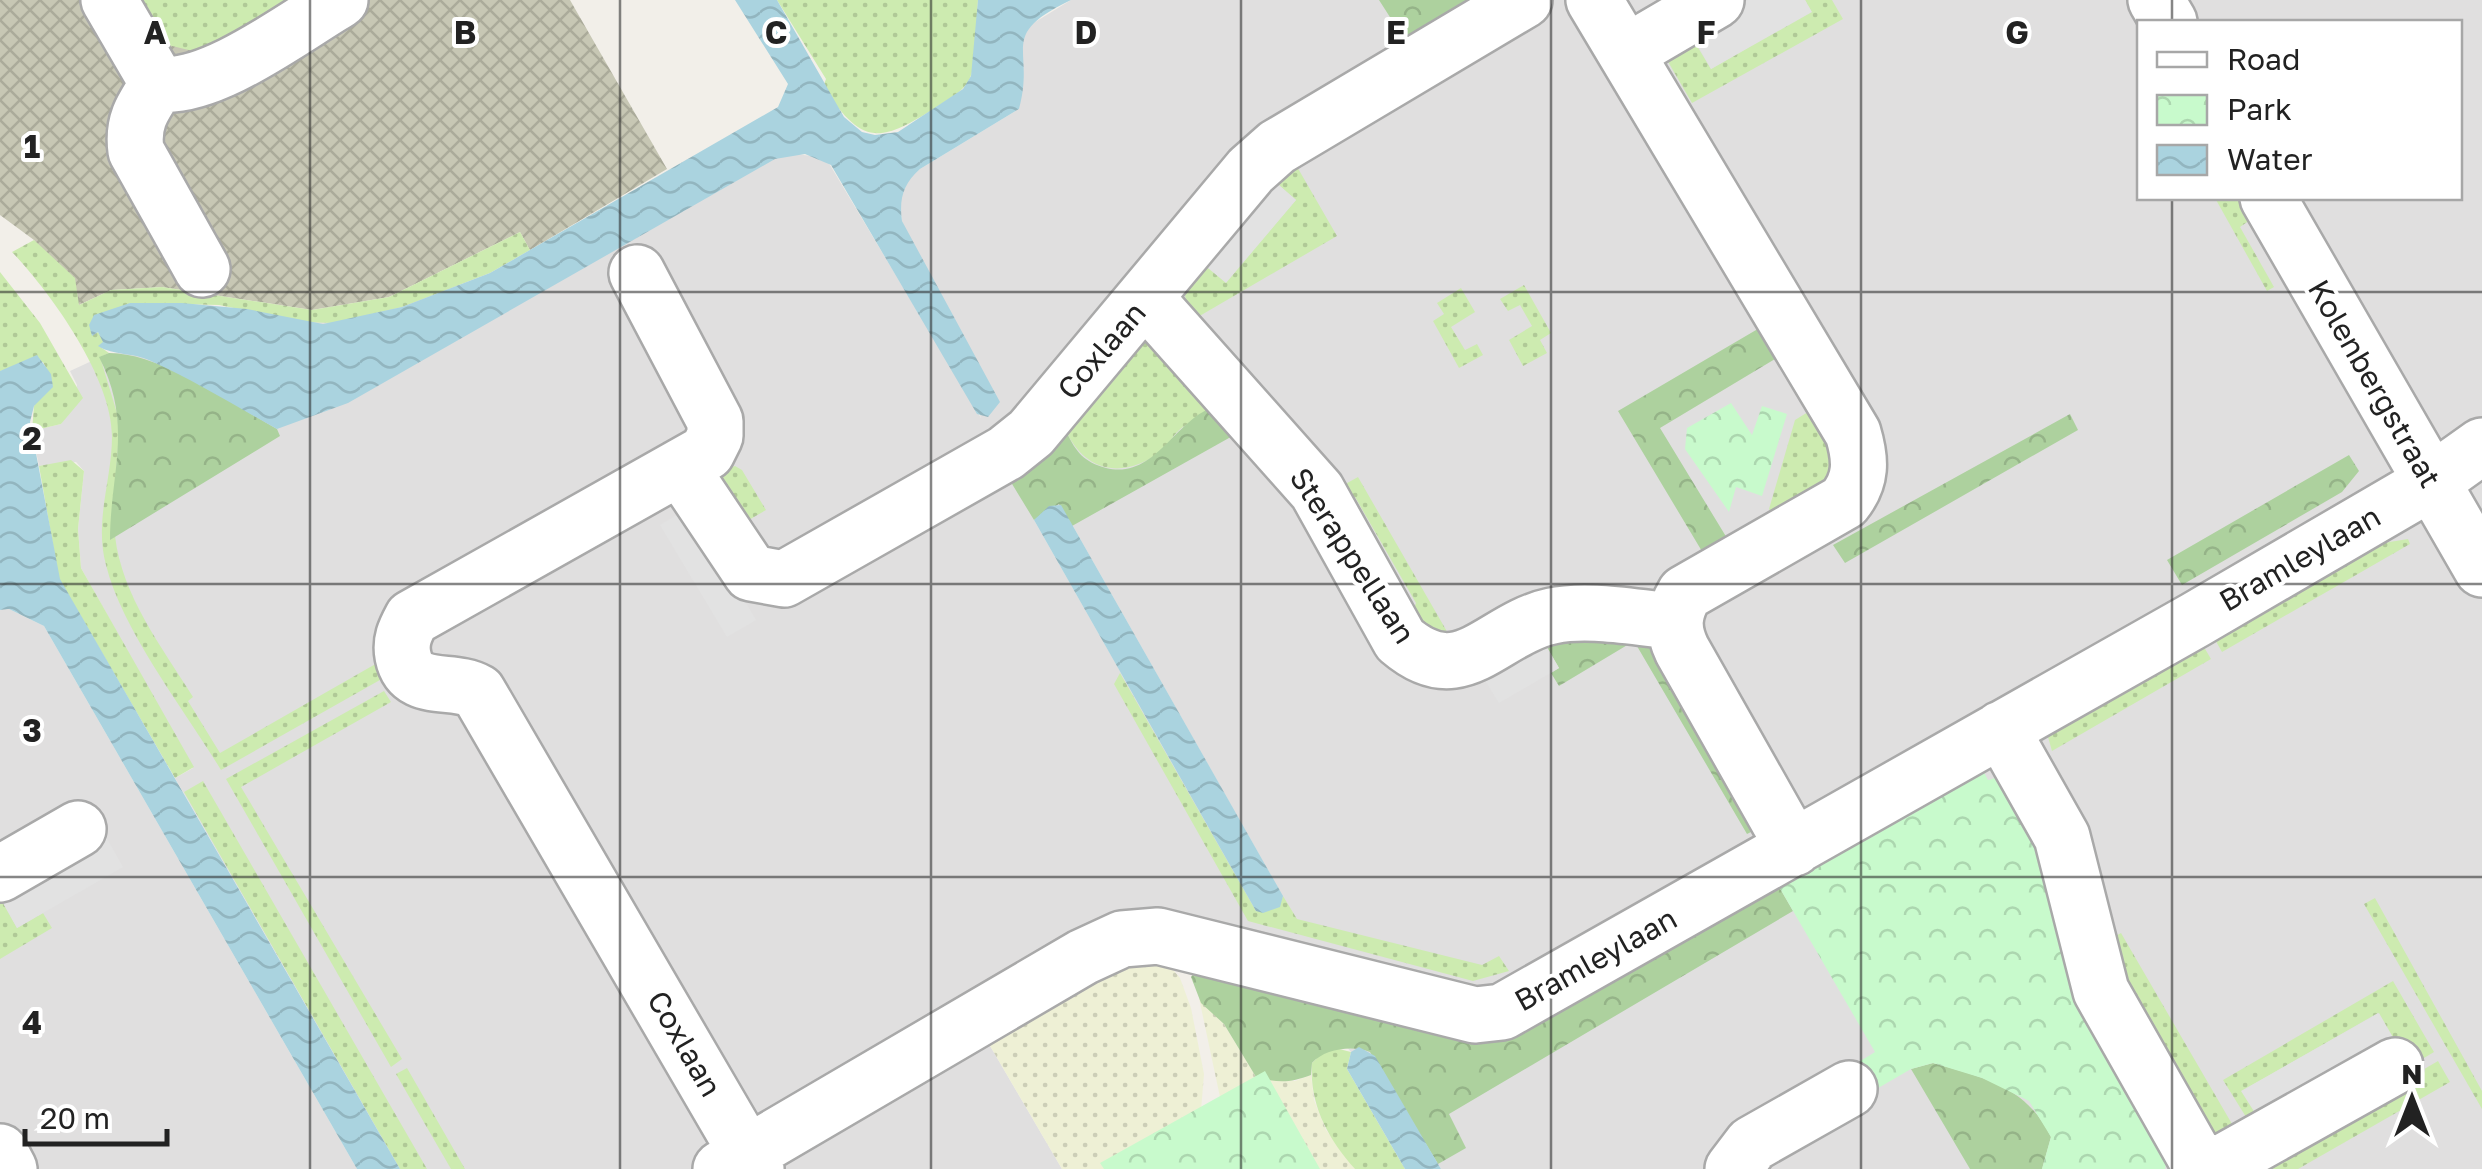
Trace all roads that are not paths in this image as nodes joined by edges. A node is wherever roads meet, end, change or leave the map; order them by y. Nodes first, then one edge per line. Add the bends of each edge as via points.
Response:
1 (109, 0) edge
2 (340, 0) edge
3 (1524, 0) edge
4 (1594, 0) edge
5 (1716, 0) edge
6 (1629, 51) junction
7 (158, 84) junction
8 (2269, 200) edge
9 (202, 269) dead end
10 (636, 273) dead end
11 (1147, 300) junction
12 (2482, 446) edge
13 (680, 467) junction
14 (2430, 483) junction
15 (2482, 569) edge
16 (1675, 621) junction
17 (2001, 730) junction
18 (78, 829) dead end
19 (1794, 848) junction
20 (0, 874) edge
21 (2396, 1066) dead end
22 (1848, 1089) dead end
23 (0, 1152) edge
24 (741, 1164) edge
25 (8, 1169) edge
26 (1733, 1169) edge
27 (2202, 1169) edge
28 (2211, 1169) edge

1 - 7 street
2 - 7 street via 216,72 176,87
3 - 11 street, Coxlaan via 1277,147
4 - 6 street
5 - 6 street
6 - 16 street via 1860,454 1856,488 1844,502 1685,593
7 - 9 street via 133,128 136,150
8 - 14 street, Kolenbergstraat
10 - 13 street, Coxlaan via 714,421 707,452
11 - 13 street, Coxlaan via 1006,453 784,579 751,573
11 - 16 street, Sterappellaan via 1316,491 1400,640 1418,655 1466,660 1528,623 1556,615
12 - 14 street, Bramleylaan
13 - 24 street, Coxlaan via 412,618 402,652 419,681 478,692
14 - 15 street, Kolenbergstraat
14 - 17 street, Bramleylaan
16 - 19 street via 1682,650
17 - 19 street, Bramleylaan
17 - 27 street via 2062,838 2101,991
18 - 20 street
19 - 24 street, Bramleylaan via 1502,1012 1475,1016 1158,936 1122,939
21 - 28 street
22 - 26 street via 1752,1144
23 - 25 street

